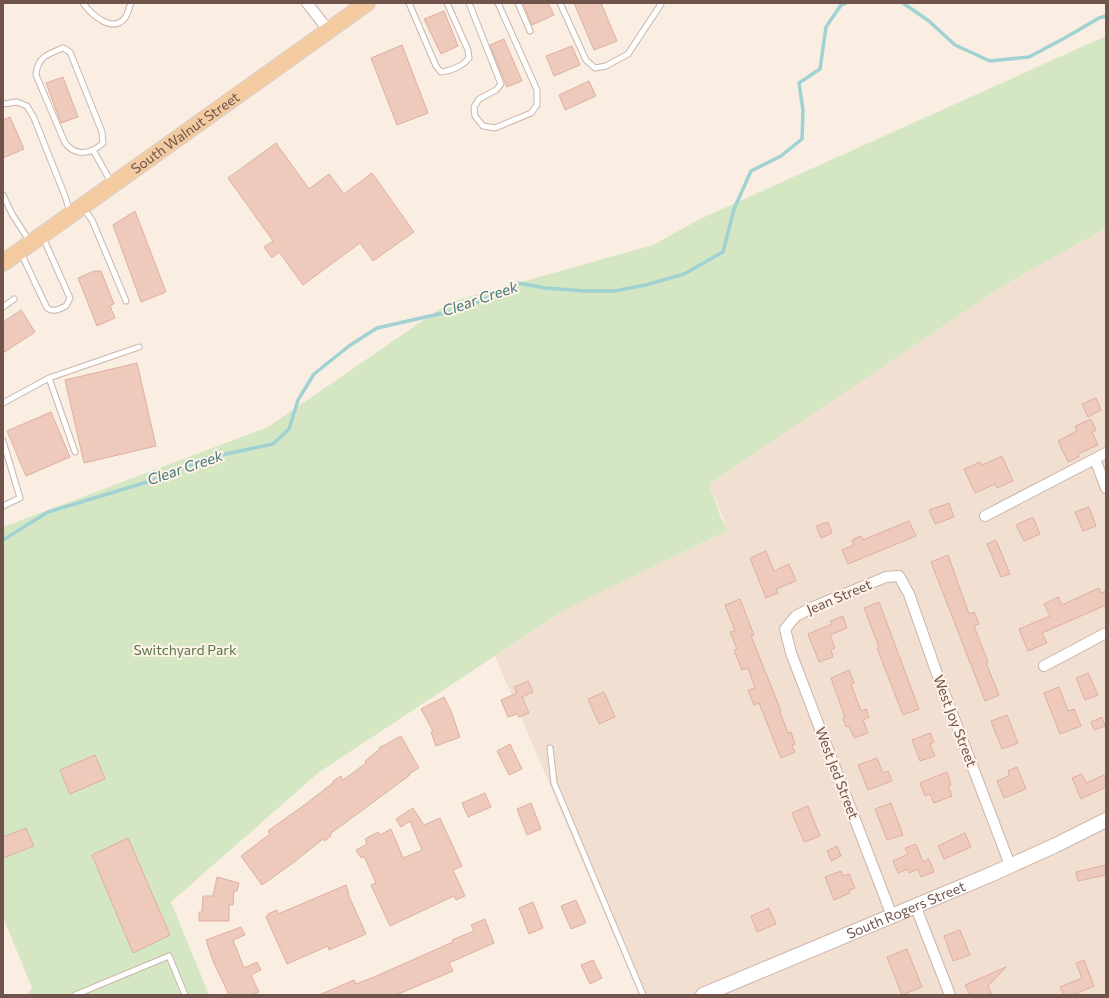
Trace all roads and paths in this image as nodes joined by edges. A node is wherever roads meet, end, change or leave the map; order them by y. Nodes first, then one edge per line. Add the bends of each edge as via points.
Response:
1 (84, 3) edge
2 (131, 3) edge
3 (307, 3) edge
4 (367, 3) edge
5 (409, 3) edge
6 (448, 3) edge
7 (469, 3) edge
8 (498, 3) edge
9 (518, 3) edge
10 (560, 3) edge
11 (661, 4) edge
12 (329, 30) junction
13 (530, 31) dead end
14 (3, 104) edge
15 (93, 150) junction
16 (112, 185) junction
17 (3, 195) edge
18 (76, 211) junction
19 (31, 243) junction
20 (3, 263) edge
21 (14, 299) dead end
22 (126, 301) dead end
23 (3, 307) edge
24 (139, 348) dead end
25 (49, 378) junction
26 (3, 403) edge
27 (3, 440) edge
28 (75, 452) dead end
29 (1106, 454) edge
30 (1095, 459) junction
31 (1106, 488) edge
32 (3, 506) edge
33 (985, 516) dead end
34 (899, 576) joint
35 (785, 629) joint
36 (1106, 633) edge
37 (1044, 666) dead end
38 (550, 748) dead end
39 (1106, 820) edge
40 (1010, 866) junction
41 (915, 905) junction
42 (892, 916) junction
43 (75, 995) edge
44 (185, 995) edge
45 (643, 995) edge
46 (703, 995) edge
47 (950, 995) edge

1 - 2 lane via 92,13 114,24 125,18
3 - 12 street
4 - 12 main road, South Walnut Street
5 - 6 lane via 436,66 441,72 466,63 469,58
7 - 8 lane via 501,84 496,90 479,99 474,107 475,116 483,126 495,128 531,113 537,105 537,90
9 - 13 lane
10 - 11 lane via 586,60 595,68 606,66 628,54
12 - 16 main road, South Walnut Street
14 - 18 lane via 17,102 27,106 65,196
15 - 15 lane via 103,143 102,132 70,52 63,48 45,55 36,66 36,75 66,143 76,152
15 - 16 lane
16 - 18 main road, South Walnut Street
17 - 19 lane
18 - 19 main road, South Walnut Street
18 - 22 lane via 92,220
19 - 19 lane via 47,308 55,311 66,306 70,298 50,251
19 - 20 main road, South Walnut Street
21 - 23 lane
24 - 25 lane
25 - 26 lane
25 - 28 lane
27 - 32 lane via 20,498
29 - 30 street
30 - 31 street
30 - 33 street
34 - 35 street, Jean Street via 886,577 813,607 796,616
34 - 40 street, West Joy Street via 909,594
35 - 42 street, West Jed Street via 791,653
36 - 37 street
38 - 45 lane via 554,784
39 - 40 street, South Rogers Street
40 - 41 street, South Rogers Street
41 - 42 street, South Rogers Street
41 - 47 street
42 - 46 street, South Rogers Street
43 - 44 lane via 169,956

